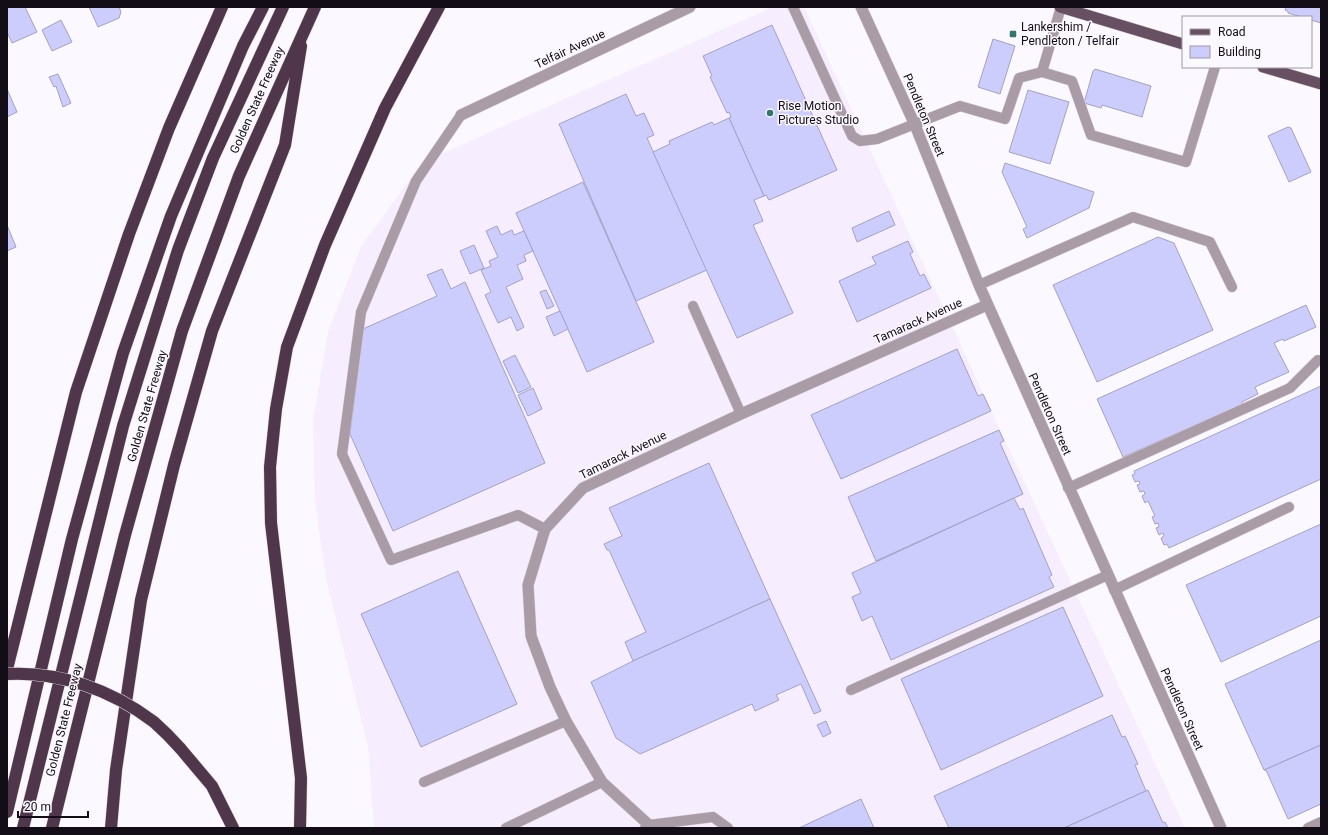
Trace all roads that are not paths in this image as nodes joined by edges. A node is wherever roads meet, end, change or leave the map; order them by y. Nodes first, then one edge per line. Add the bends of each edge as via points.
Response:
1 (222, 7) edge
2 (263, 7) edge
3 (283, 7) edge
4 (315, 7) edge
5 (439, 7) edge
6 (690, 7) edge
7 (862, 7) edge
8 (1060, 7) edge
9 (795, 11) edge
10 (304, 28) junction
11 (1182, 44) edge
12 (1215, 68) edge
13 (1266, 68) edge
14 (1042, 72) junction
15 (1321, 84) edge
16 (461, 115) joint
17 (915, 125) junction
18 (979, 285) junction
19 (1232, 287) dead end
20 (987, 305) junction
21 (693, 306) dead end
22 (1318, 360) dead end
23 (740, 414) junction
24 (1068, 488) junction
25 (1289, 507) dead end
26 (545, 529) junction
27 (1108, 575) junction
28 (1114, 590) junction
29 (7, 669) edge
30 (7, 674) edge
31 (851, 690) dead end
32 (566, 721) junction
33 (424, 782) dead end
34 (602, 782) junction
35 (7, 812) edge
36 (1321, 822) edge
37 (647, 827) edge
38 (23, 828) edge
39 (52, 828) edge
40 (111, 828) edge
41 (233, 828) edge
42 (300, 828) edge
43 (506, 828) edge
44 (728, 828) edge
45 (1221, 828) edge
46 (1308, 828) edge

1 - 29 highway via 166,135 129,234 76,392
2 - 35 highway via 243,46 171,216 123,353 72,539
3 - 38 highway via 214,158 178,250 123,426
4 - 10 highway, Golden State Freeway
5 - 42 highway via 385,108 325,245 287,347 276,409 270,467 271,523 301,778
6 - 16 street, Telfair Avenue
7 - 17 street, Pendleton Street
8 - 11 main road
8 - 14 lane
9 - 17 lane via 852,136 860,142 877,139
10 - 39 highway, Golden State Freeway via 239,176 182,331 125,535
10 - 40 highway via 285,145 212,331 174,465 145,585 116,770
12 - 14 lane via 1186,162 1091,136 1072,80
13 - 15 main road
14 - 17 lane via 1019,78 1005,119 960,106
16 - 26 lane via 416,181 361,312 342,454 391,560 518,515
17 - 18 street, Pendleton Street
18 - 19 lane via 1133,217 1210,242
18 - 20 street, Pendleton Street
20 - 23 street, Tamarack Avenue
20 - 24 street, Pendleton Street
21 - 23 lane
22 - 24 lane via 1290,388
23 - 26 street, Tamarack Avenue via 583,488
24 - 27 street, Pendleton Street
25 - 28 lane
26 - 32 street, Tamarack Avenue via 528,585 531,636
27 - 28 street, Pendleton Street
27 - 31 lane
28 - 45 street, Pendleton Street
30 - 41 highway, bridge via 57,677 92,687 124,702 154,722 212,786
32 - 33 lane
32 - 34 street, Tamarack Avenue
34 - 37 street, Tamarack Avenue
34 - 43 lane
36 - 46 lane
37 - 44 lane via 713,817

